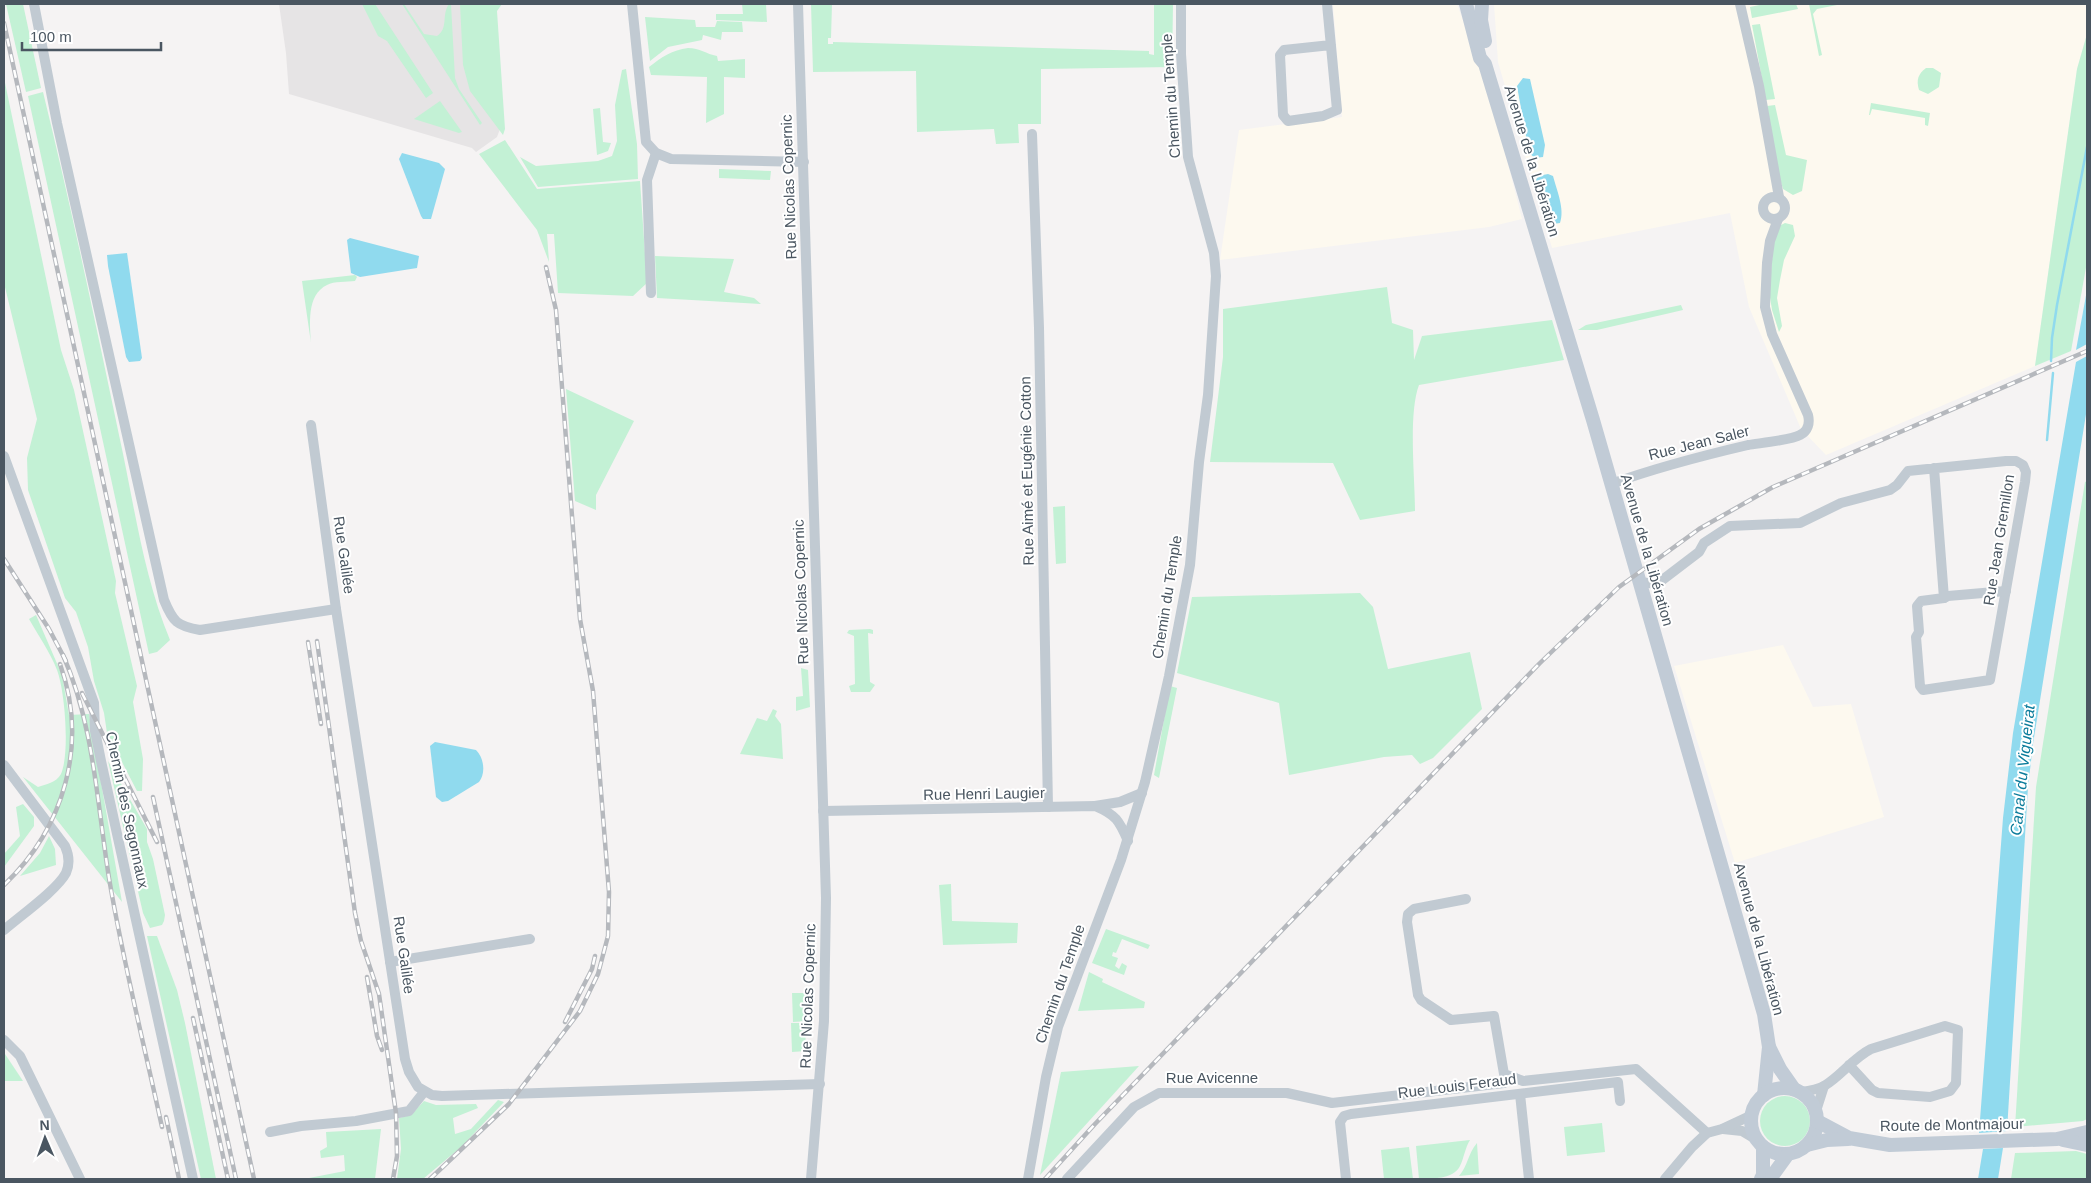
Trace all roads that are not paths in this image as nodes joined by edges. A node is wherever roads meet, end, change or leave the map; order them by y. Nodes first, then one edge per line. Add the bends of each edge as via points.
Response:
1 (34, 4) edge
2 (632, 4) edge
3 (798, 4) edge
4 (1181, 4) edge
5 (1327, 4) edge
6 (1466, 4) edge
7 (1482, 4) edge
8 (1740, 4) edge
9 (1331, 45) junction
10 (1485, 64) junction
11 (1032, 134) dead end
12 (656, 153) junction
13 (804, 162) junction
14 (1776, 197) junction
15 (1766, 216) junction
16 (1778, 219) junction
17 (1770, 241) junction
18 (651, 293) dead end
19 (311, 425) dead end
20 (4, 456) edge
21 (1934, 468) junction
22 (1611, 484) junction
23 (1640, 582) junction
24 (1657, 584) junction
25 (2006, 591) junction
26 (1944, 598) junction
27 (1645, 600) junction
28 (336, 609) junction
29 (4, 765) edge
30 (1142, 793) junction
31 (1095, 806) junction
32 (1048, 807) junction
33 (823, 811) junction
34 (1128, 842) junction
35 (1466, 899) dead end
36 (4, 930) edge
37 (530, 939) dead end
38 (390, 962) junction
39 (4, 1040) edge
40 (1769, 1047) junction
41 (1849, 1065) junction
42 (1514, 1077) junction
43 (820, 1084) junction
44 (1824, 1086) junction
45 (1797, 1091) junction
46 (424, 1092) junction
47 (1520, 1094) junction
48 (1764, 1095) junction
49 (1620, 1101) dead end
50 (1752, 1115) junction
51 (1817, 1116) junction
52 (1722, 1129) junction
53 (270, 1132) dead end
54 (2087, 1132) edge
55 (1707, 1133) junction
56 (1849, 1138) junction
57 (2057, 1139) junction
58 (1760, 1143) junction
59 (1807, 1145) junction
60 (2087, 1145) edge
61 (1788, 1154) junction
62 (80, 1179) edge
63 (193, 1179) edge
64 (811, 1179) edge
65 (1028, 1179) edge
66 (1067, 1179) edge
67 (1346, 1179) edge
68 (1529, 1179) edge
69 (1665, 1179) edge
70 (1761, 1179) edge
71 (1770, 1179) edge

1 - 28 street via 57,123 164,600 171,617 181,627 200,630
2 - 12 street via 646,142
3 - 13 street, Rue Nicolas Copernic
4 - 30 street, Chemin du Temple via 1188,157 1214,253 1216,276 1208,395 1190,565
5 - 9 street
6 - 10 main road, Avenue de la Libération via 1480,58
7 - 10 main road, Avenue de la Libération
8 - 14 street via 1774,166
9 - 9 street via 1337,110 1323,116 1288,121 1284,115 1280,55 1284,50
10 - 22 main road, Avenue de la Libération
11 - 32 street, Rue Aimé et Eugénie Cotton
12 - 13 street via 671,159
12 - 18 street via 647,180
13 - 33 street, Rue Nicolas Copernic
14 - 15 street via 1764,204
14 - 16 street via 1784,201 1786,208
15 - 16 street
15 - 17 street
16 - 17 street
17 - 22 street, Rue Jean Saler via 1765,307 1772,334 1810,421 1806,430 1796,437 1653,469
19 - 28 street, Rue Galilée
20 - 63 street, Chemin des Segonnaux via 94,703 95,731 107,790
21 - 24 street via 1908,471 1890,490 1841,503 1800,523 1730,526 1704,543 1699,552
21 - 25 street, Rue Jean Gremillon via 2006,461 2023,465 2025,482
21 - 26 street
22 - 23 main road, Avenue de la Libération
23 - 24 street
23 - 27 main road, Avenue de la Libération
24 - 27 street
25 - 26 street
25 - 26 street, Rue Jean Gremillon via 1990,680 1924,690 1920,686 1917,606 1921,601
27 - 40 main road, Avenue de la Libération via 1740,925 1764,1014
28 - 38 street, Rue Galilée
29 - 36 street via 65,846 69,858 66,872 59,882
30 - 31 street, Rue Henri Laugier via 1120,802
30 - 34 street, Chemin du Temple
31 - 32 street, Rue Henri Laugier
31 - 34 street via 1111,813 1121,825
32 - 33 street, Rue Henri Laugier
33 - 43 street, Rue Nicolas Copernic via 826,898
34 - 65 street, Chemin du Temple via 1058,1027
35 - 42 street via 1414,909 1408,914 1418,995 1451,1020 1494,1016 1504,1074
37 - 38 street
38 - 46 street, Rue Galilée via 405,1059 414,1081
39 - 62 street via 20,1056
40 - 45 main road, Avenue de la Libération via 1780,1069
40 - 48 main road, Avenue de la Libération
41 - 41 street via 1871,1049 1945,1026 1958,1030 1956,1083 1950,1091 1937,1096 1878,1093
41 - 44 street
42 - 55 street via 1523,1081 1636,1069
42 - 66 street, Rue Avicenne via 1504,1083 1332,1103 1287,1093 1159,1093 1134,1107
43 - 46 street via 461,1096
43 - 64 street, Rue Nicolas Copernic
44 - 45 street
44 - 51 street
45 - 48 main road via 1783,1088
45 - 51 main road via 1807,1097
46 - 53 street via 409,1111
47 - 49 street, Rue Louis Feraud via 1618,1082
47 - 67 street, Rue Louis Feraud via 1344,1116 1340,1122
47 - 68 street
48 - 50 main road via 1758,1100
50 - 52 street
50 - 58 main road via 1751,1123
51 - 56 main road, Route de Montmajour
51 - 59 main road via 1813,1138
52 - 55 street
52 - 58 street via 1742,1131
54 - 57 main road, Route de Montmajour
55 - 69 street
56 - 57 main road, Route de Montmajour via 1890,1145
56 - 59 main road, Route de Montmajour
57 - 60 main road, Route de Montmajour
58 - 61 main road via 1771,1152
58 - 70 main road
59 - 61 main road
61 - 71 main road

